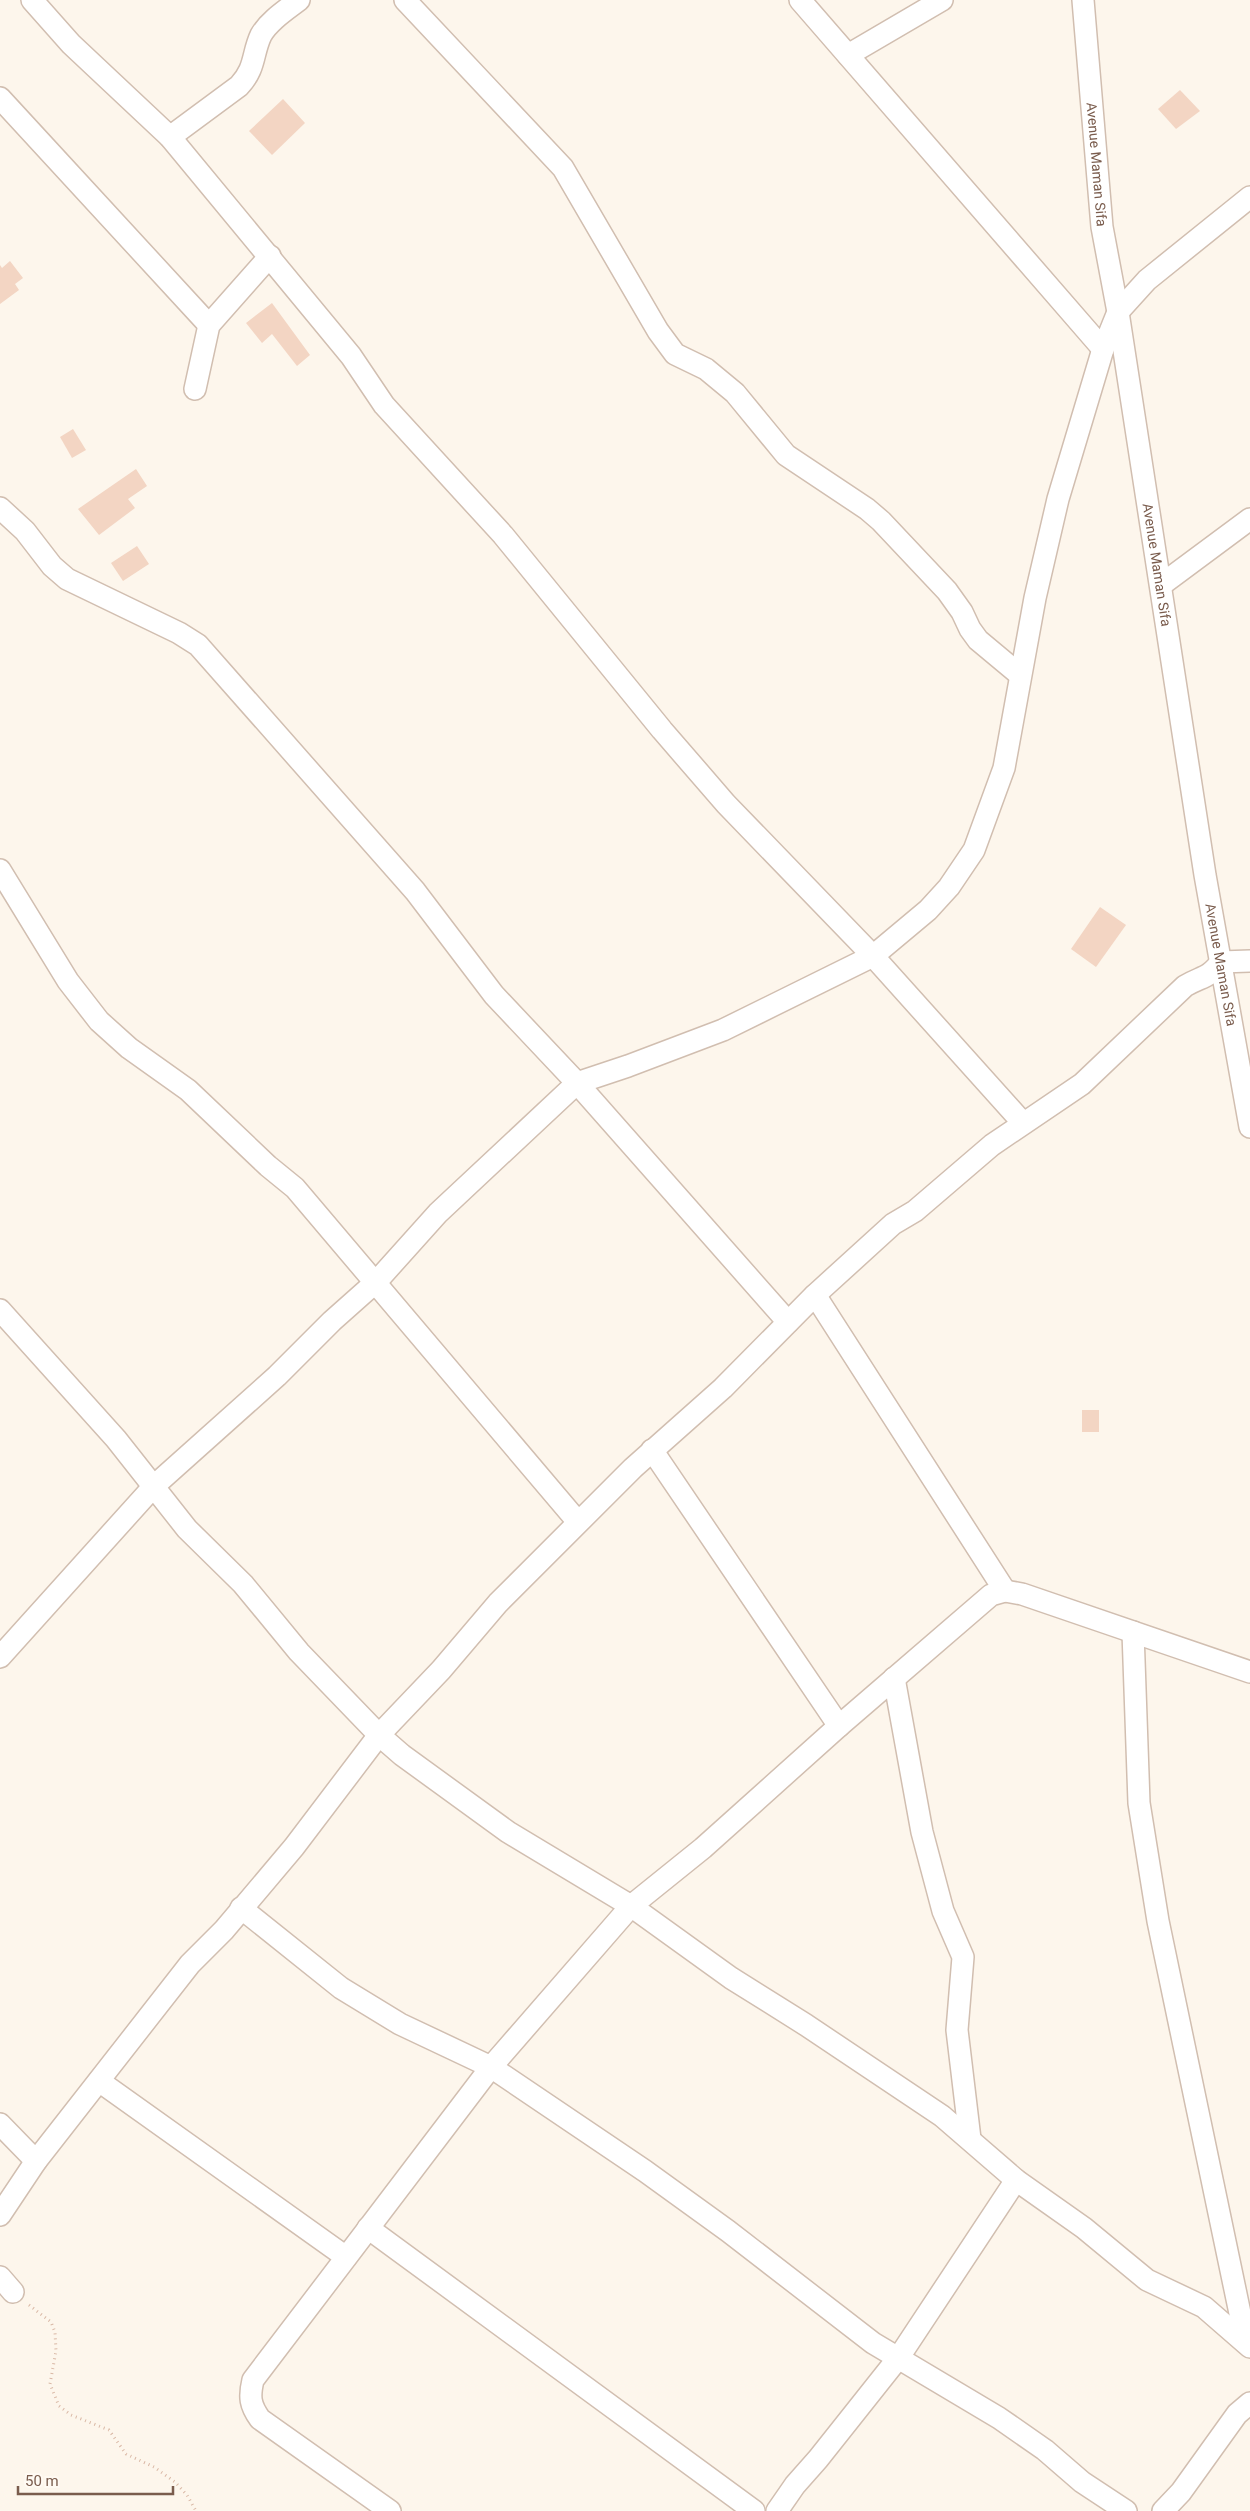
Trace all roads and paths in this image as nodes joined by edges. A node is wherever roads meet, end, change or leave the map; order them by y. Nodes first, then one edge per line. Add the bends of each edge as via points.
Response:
1 (32, 0) edge
2 (299, 0) edge
3 (405, 0) edge
4 (800, 0) edge
5 (942, 0) edge
6 (1083, 0) edge
7 (848, 55) junction
8 (0, 98) edge
9 (170, 137) junction
10 (1250, 197) edge
11 (270, 256) junction
12 (1118, 312) junction
13 (209, 325) junction
14 (1102, 349) junction
15 (195, 389) dead end
16 (0, 508) edge
17 (1250, 519) edge
18 (1161, 585) junction
19 (1020, 675) junction
20 (0, 870) edge
21 (873, 956) junction
22 (1250, 961) edge
23 (1221, 962) junction
24 (577, 1083) junction
25 (1024, 1123) junction
26 (1250, 1127) edge
27 (377, 1282) junction
28 (815, 1296) junction
29 (0, 1310) edge
30 (788, 1322) junction
31 (652, 1450) junction
32 (154, 1486) junction
33 (578, 1522) junction
34 (1005, 1591) junction
35 (1133, 1632) junction
36 (0, 1657) edge
37 (1250, 1672) edge
38 (894, 1678) junction
39 (839, 1726) junction
40 (379, 1735) junction
41 (631, 1906) junction
42 (241, 1908) junction
43 (491, 2067) junction
44 (100, 2081) junction
45 (0, 2124) edge
46 (970, 2139) junction
47 (36, 2161) junction
48 (1016, 2180) junction
49 (0, 2215) edge
50 (368, 2228) junction
51 (346, 2257) junction
52 (6, 2284) edge
53 (1248, 2344) edge
54 (899, 2357) junction
55 (1250, 2403) edge
56 (196, 2511) edge
57 (390, 2511) edge
58 (754, 2511) edge
59 (778, 2511) edge
60 (1126, 2511) edge
61 (1163, 2511) edge

1 - 9 street via 71,44
2 - 9 street via 267,26 260,37 253,66 243,82
3 - 19 street via 563,168 658,331 675,354 706,369 735,393 786,455 881,521 947,591 978,640
4 - 7 street
5 - 7 street
6 - 12 street, Avenue Maman Sifa via 1102,227
7 - 14 street
8 - 13 street
9 - 11 street
10 - 12 street via 1147,280
11 - 13 street
11 - 21 street via 351,356 384,405 503,535 662,730 726,804
12 - 14 street
12 - 18 street, Avenue Maman Sifa
13 - 15 street
14 - 19 street via 1058,499
16 - 24 street via 67,580 198,645 415,890 494,995
17 - 18 street
18 - 23 street, Avenue Maman Sifa
19 - 21 street via 1004,768 974,850 949,887 928,910
20 - 27 street via 68,982 99,1021 188,1090 295,1188
21 - 24 street via 723,1030
21 - 25 street
22 - 23 street
23 - 25 street via 1211,976 1185,986 1082,1084
23 - 26 street, Avenue Maman Sifa
24 - 27 street via 438,1213
24 - 30 street
25 - 28 street via 992,1145 915,1211 893,1224
27 - 32 street
27 - 33 street
28 - 30 street
28 - 34 street
29 - 32 street
30 - 31 street via 723,1388
31 - 33 street
31 - 39 street
32 - 36 street
32 - 40 street via 187,1529 243,1584 299,1652
33 - 40 street
34 - 35 street
34 - 38 street via 991,1594
35 - 37 street
35 - 53 street via 1139,1803 1158,1921
38 - 39 street
38 - 46 street via 922,1832 943,1911 963,1957 957,2030
39 - 41 street via 703,1848
40 - 41 street via 508,1832
40 - 42 street via 294,1847
41 - 43 street
41 - 46 street via 731,1978 942,2116
42 - 43 street via 341,1988 400,2024
42 - 44 street via 190,1964
43 - 50 street
43 - 54 street via 644,2171 873,2343
44 - 47 street
44 - 51 street
45 - 47 street
46 - 48 street
47 - 49 street
48 - 53 street via 1084,2228 1147,2280 1204,2306
48 - 54 street
50 - 51 street
50 - 58 street
51 - 57 street via 253,2380 249,2393 251,2407 260,2419
52 - 56 path via 51,2322 56,2351 50,2384 59,2406 71,2415 109,2430 126,2454 154,2467 175,2482 188,2495
54 - 59 street via 795,2485
54 - 60 street via 999,2418 1045,2450 1082,2482
55 - 61 street via 1237,2414 1181,2492

